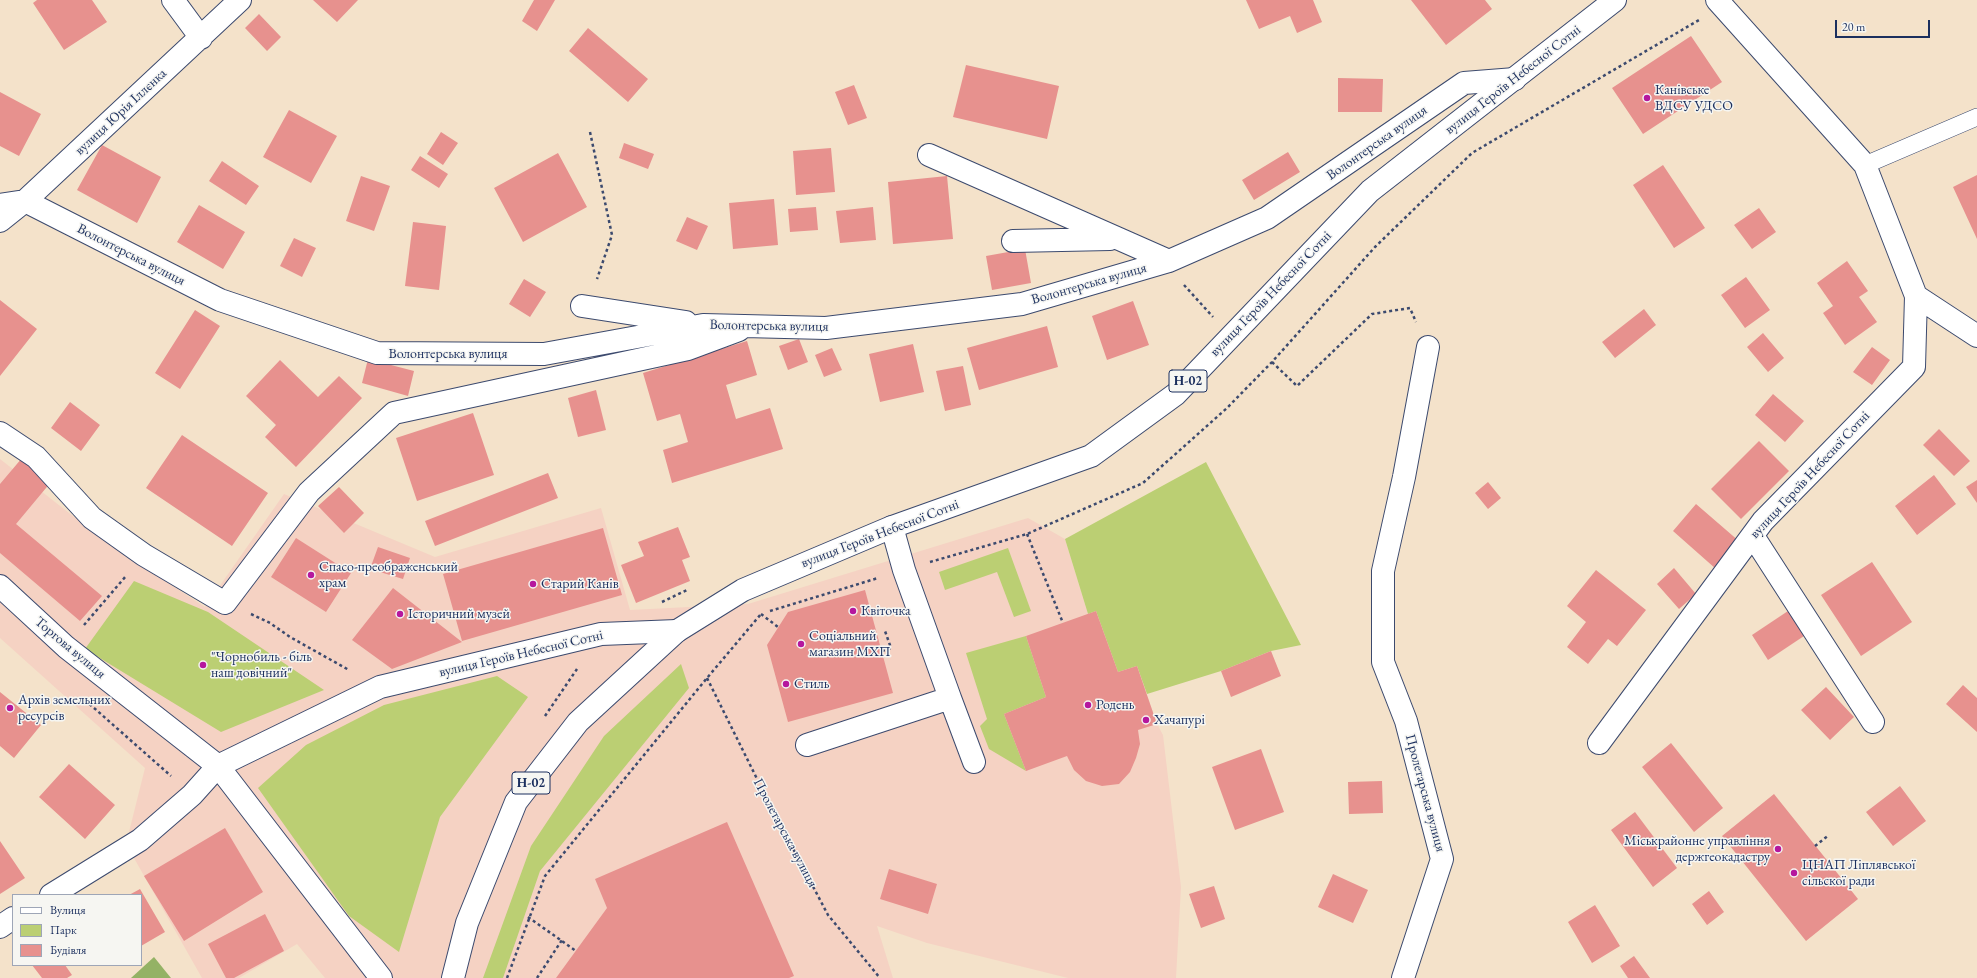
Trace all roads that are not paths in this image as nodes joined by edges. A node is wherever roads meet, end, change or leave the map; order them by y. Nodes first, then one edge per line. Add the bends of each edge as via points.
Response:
1 (173, 0) edge
2 (240, 0) edge
3 (1615, 0) edge
4 (1716, 0) edge
5 (201, 38) junction
6 (1515, 79) junction
7 (1977, 117) edge
8 (929, 155) dead end
9 (1865, 165) junction
10 (26, 201) junction
11 (0, 205) edge
12 (0, 221) edge
13 (1117, 238) junction
14 (1013, 241) dead end
15 (1166, 262) junction
16 (1916, 296) junction
17 (582, 306) road end
18 (703, 325) junction
19 (749, 326) junction
20 (1977, 336) edge
21 (1428, 347) road end
22 (0, 433) edge
23 (892, 527) junction
24 (1753, 536) junction
25 (0, 586) edge
26 (677, 631) junction
27 (950, 698) junction
28 (1873, 722) dead end
29 (1599, 742) dead end
30 (807, 745) dead end
31 (974, 762) dead end
32 (218, 766) junction
33 (53, 894) edge
34 (12, 919) edge
35 (0, 927) edge
36 (381, 978) edge
37 (453, 978) edge
38 (1403, 978) edge

1 - 5 street
2 - 5 street, вулиця Юрія Іллєнка
3 - 6 street, вулиця Героїв Небесної Сотні / Н-02
4 - 9 street, вулиця Героїв Небесної Сотні
5 - 10 street, вулиця Юрія Іллєнка
6 - 15 street, Волонтерська вулиця via 1464,82 1267,218
6 - 23 street, вулиця Героїв Небесної Сотні / Н-02 via 1370,191 1176,394 1091,456
7 - 9 lane
8 - 13 street
9 - 16 street, вулиця Героїв Небесної Сотні
10 - 11 street
10 - 12 street, вулиця Юрія Іллєнка
10 - 18 street, Волонтерська вулиця via 220,300 377,353 544,354
13 - 14 street
13 - 15 street
15 - 19 street, Волонтерська вулиця via 1022,304 826,328
16 - 20 street
16 - 24 street, вулиця Героїв Небесної Сотні via 1914,367 1763,522
17 - 18 street
18 - 19 street, Волонтерська вулиця
19 - 22 street via 688,349 394,413 310,492 225,603 144,555 92,518 36,457
21 - 38 street, Пролетарська вулиця via 1404,478 1382,571 1383,662 1406,721 1442,859
23 - 26 street, вулиця Героїв Небесної Сотні / Н-02 via 743,590
23 - 27 street via 904,570
24 - 28 street
24 - 29 street, вулиця Героїв Небесної Сотні
25 - 32 street, Торгова вулиця via 66,647
26 - 32 street, вулиця Героїв Небесної Сотні via 601,634 380,687
26 - 37 street, Н-02 via 578,722 516,802 467,923
27 - 30 street
27 - 31 street
32 - 33 street, вулиця Героїв Небесної Сотні via 192,795 140,840
32 - 36 street, Торгова вулиця
34 - 35 street

